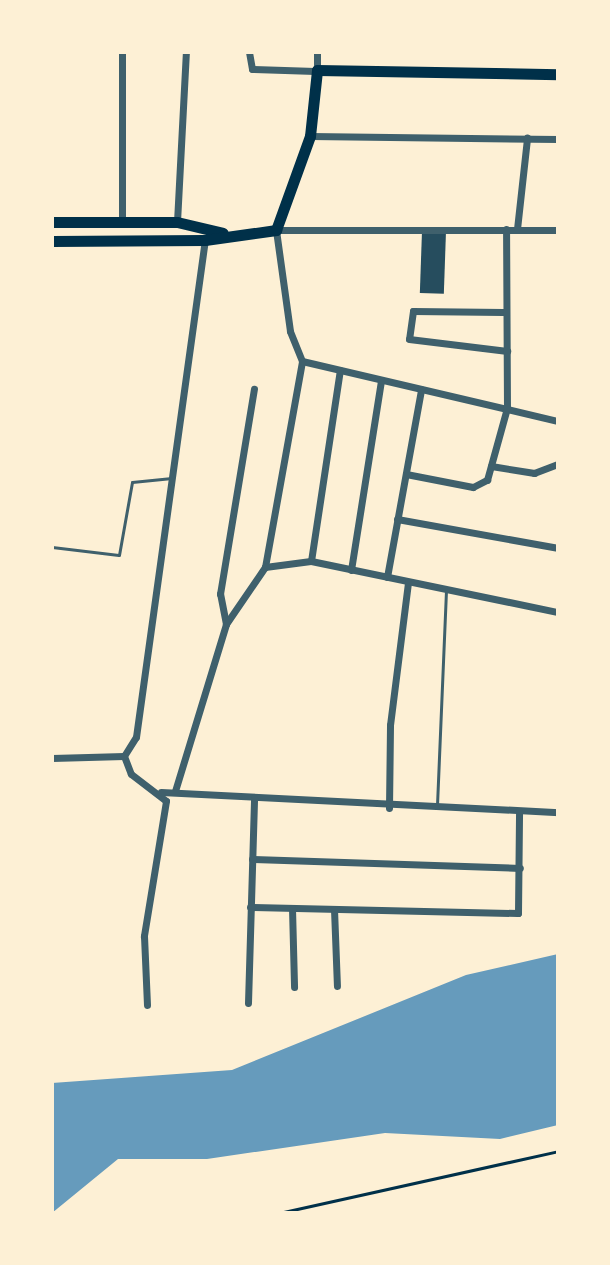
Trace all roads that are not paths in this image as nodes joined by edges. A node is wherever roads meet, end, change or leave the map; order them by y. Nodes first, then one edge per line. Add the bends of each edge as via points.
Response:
1 (122, 52) edge
2 (186, 52) edge
3 (249, 52) edge
4 (317, 52) edge
5 (316, 71) junction
6 (558, 74) edge
7 (310, 136) junction
8 (527, 138) junction
9 (558, 139) edge
10 (122, 220) junction
11 (52, 222) edge
12 (177, 222) junction
13 (206, 224) junction
14 (506, 229) junction
15 (517, 229) junction
16 (276, 230) junction
17 (558, 230) edge
18 (223, 233) junction
19 (205, 240) junction
20 (52, 241) edge
21 (503, 312) junction
22 (507, 351) junction
23 (302, 361) junction
24 (340, 370) junction
25 (381, 380) junction
26 (254, 389) dead end
27 (421, 389) junction
28 (507, 408) junction
29 (558, 421) edge
30 (558, 464) edge
31 (491, 466) junction
32 (406, 474) junction
33 (172, 478) junction
34 (397, 519) junction
35 (52, 547) edge
36 (558, 548) edge
37 (311, 561) junction
38 (265, 567) junction
39 (351, 570) junction
40 (387, 577) junction
41 (408, 582) junction
42 (446, 589) junction
43 (558, 612) edge
44 (226, 624) junction
45 (124, 756) junction
46 (52, 758) edge
47 (175, 791) junction
48 (161, 792) junction
49 (254, 798) junction
50 (389, 808) junction
51 (437, 809) junction
52 (519, 811) junction
53 (558, 812) edge
54 (252, 859) junction
55 (520, 868) junction
56 (250, 907) junction
57 (292, 908) junction
58 (334, 909) junction
59 (337, 986) dead end
60 (294, 987) dead end
61 (248, 1003) dead end
62 (147, 1005) dead end

1 - 10 street
2 - 12 street
3 - 5 street via 252,69
4 - 5 street
5 - 6 main road
5 - 7 main road
7 - 8 street
7 - 16 main road
8 - 9 street
8 - 15 street
10 - 11 main road
10 - 12 main road
12 - 13 main road
13 - 18 main road
13 - 19 street
14 - 15 street
14 - 16 street
14 - 21 street
15 - 17 street
16 - 18 main road
16 - 23 street via 290,331
18 - 19 main road
19 - 20 main road
19 - 33 street
21 - 22 street
21 - 22 street via 413,311 409,339
22 - 28 street
23 - 24 street
23 - 38 street
24 - 25 street
24 - 37 street
25 - 27 street
25 - 39 street
26 - 44 street via 220,594
27 - 28 street
27 - 32 street
28 - 29 street
28 - 31 street
30 - 31 street via 534,473
31 - 32 street via 479,487
32 - 34 street
33 - 35 lane via 132,482 119,555
33 - 45 street via 136,737
34 - 36 street
34 - 40 street
37 - 38 street
37 - 39 street
38 - 44 street
39 - 40 street
40 - 41 street
41 - 42 street
41 - 50 street via 390,725
42 - 43 street
42 - 51 lane
44 - 47 street
45 - 46 street
45 - 48 street via 131,774
47 - 48 street
47 - 49 street
48 - 62 street via 166,801 144,936
49 - 50 street
49 - 54 street
50 - 51 street
51 - 52 street
52 - 53 street
52 - 55 street
54 - 55 street
54 - 56 street
55 - 58 street via 518,913
56 - 57 street
56 - 61 street
57 - 58 street
57 - 60 street
58 - 59 street

